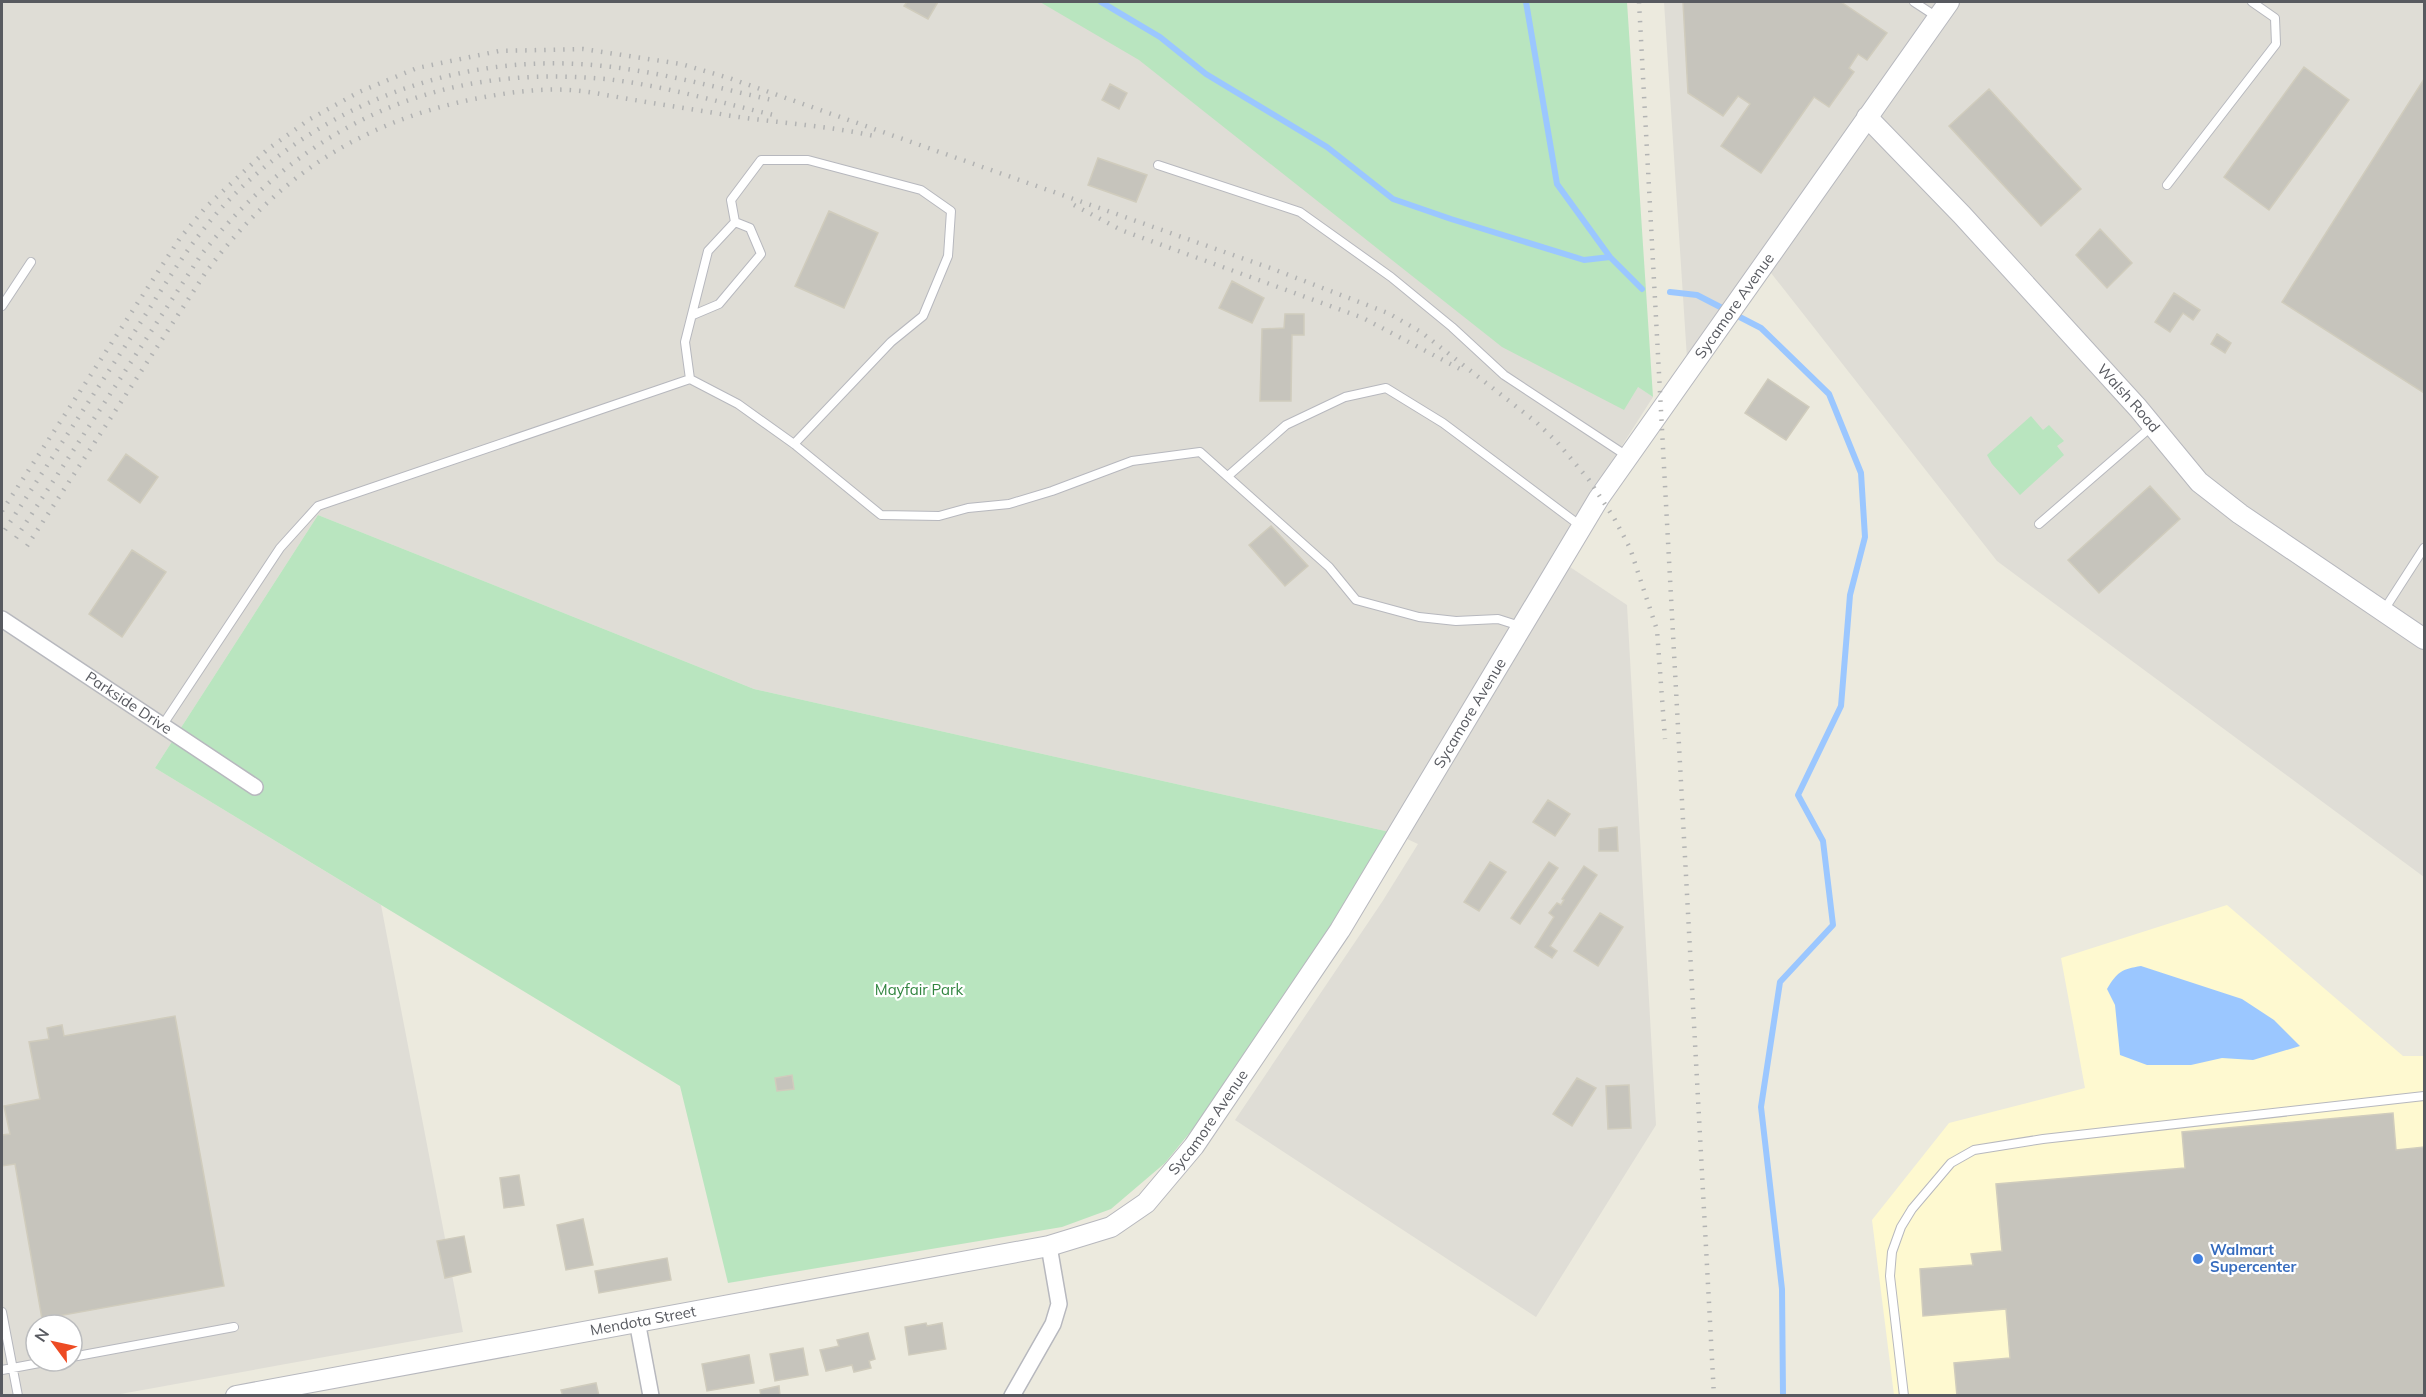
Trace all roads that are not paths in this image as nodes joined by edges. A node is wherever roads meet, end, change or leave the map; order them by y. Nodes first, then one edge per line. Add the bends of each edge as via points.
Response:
1 (1914, 2) edge
2 (2252, 2) edge
3 (1943, 9) edge
4 (1867, 117) junction
5 (1158, 165) dead end
6 (2167, 185) dead end
7 (735, 222) junction
8 (31, 262) dead end
9 (2, 306) edge
10 (693, 315) junction
11 (690, 379) junction
12 (2152, 426) junction
13 (794, 444) junction
14 (1629, 457) junction
15 (1228, 476) junction
16 (2039, 524) dead end
17 (1583, 528) junction
18 (2424, 548) edge
19 (2383, 611) junction
20 (2, 619) edge
21 (1522, 626) junction
22 (2424, 639) edge
23 (162, 726) junction
24 (255, 787) dead end
25 (2424, 1096) edge
26 (1049, 1246) junction
27 (2, 1312) edge
28 (637, 1321) junction
29 (234, 1327) dead end
30 (84, 1355) edge
31 (24, 1366) edge
32 (12, 1368) junction
33 (2, 1370) edge
34 (18, 1395) edge
35 (236, 1395) edge
36 (651, 1395) edge
37 (1012, 1395) edge
38 (1904, 1395) edge

1 - 3 lane
2 - 6 lane via 2275,18 2276,44
3 - 4 street, Sycamore Avenue
4 - 12 street, Walsh Road via 1962,215
4 - 14 street, Sycamore Avenue
5 - 14 lane via 1300,212 1391,277 1504,375
7 - 10 lane via 708,251
7 - 10 lane via 750,228 761,254 719,304
7 - 13 lane via 731,200 761,160 808,159 921,190 951,211 948,256 923,316 891,342
8 - 9 lane
10 - 11 lane via 685,342
11 - 13 lane via 738,404
11 - 23 lane via 318,506 280,548
12 - 16 lane
12 - 19 street, Walsh Road via 2199,482
13 - 15 lane via 881,515 939,516 1009,504 1132,461 1200,452
14 - 17 street, Sycamore Avenue
15 - 17 lane via 1286,425 1345,397 1386,388 1443,423
15 - 21 lane via 1329,567 1356,600 1419,617 1456,621 1498,619
17 - 21 street, Sycamore Avenue
18 - 19 lane
19 - 22 street, Walsh Road
20 - 23 street, Parkside Drive
21 - 26 street, Sycamore Avenue via 1340,930 1194,1146 1146,1203 1111,1227
23 - 24 street, Parkside Drive
25 - 38 lane via 2043,1139 1974,1150 1951,1163 1912,1209 1892,1252 1890,1276
26 - 28 street, Mendota Street
26 - 37 street via 1059,1304 1053,1324
27 - 32 lane
28 - 35 street, Mendota Street
28 - 36 street
29 - 30 lane
31 - 32 lane
32 - 33 lane
32 - 34 lane

